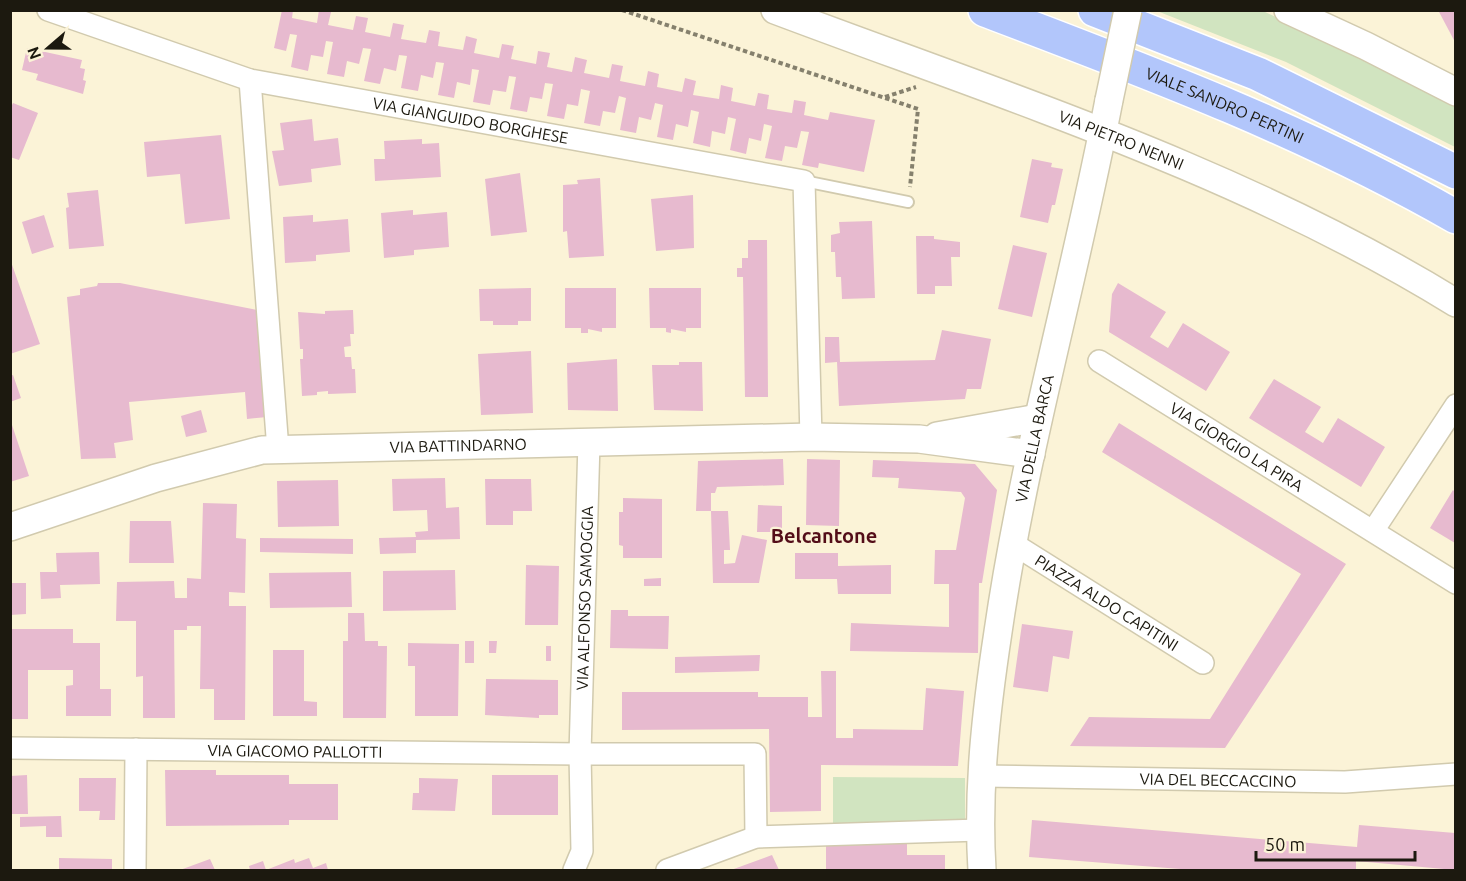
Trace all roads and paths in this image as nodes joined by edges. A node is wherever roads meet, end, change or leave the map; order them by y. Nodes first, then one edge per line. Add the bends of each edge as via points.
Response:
1 (48, 10) edge
2 (622, 10) edge
3 (775, 10) edge
4 (985, 10) edge
5 (1095, 10) edge
6 (1128, 10) edge
7 (1288, 10) edge
8 (250, 80) junction
9 (1455, 92) edge
10 (1103, 133) junction
11 (1455, 172) edge
12 (804, 181) junction
13 (908, 202) joint
14 (1455, 217) edge
15 (1455, 303) edge
16 (1099, 361) dead end
17 (1455, 405) edge
18 (1038, 418) junction
19 (812, 437) junction
20 (919, 440) junction
21 (589, 442) junction
22 (278, 450) junction
23 (1031, 454) junction
24 (10, 527) edge
25 (1373, 531) junction
26 (1012, 543) junction
27 (1455, 583) edge
28 (1203, 663) dead end
29 (10, 748) edge
30 (136, 749) junction
31 (580, 754) junction
32 (1455, 774) edge
33 (981, 776) junction
34 (980, 830) junction
35 (756, 837) junction
36 (581, 864) edge
37 (135, 870) edge
38 (667, 870) edge
39 (982, 870) edge

1 - 8 street, VIA GIANGUIDO BORGHESE
2 - 13 path via 918,109
3 - 10 street, VIA PIETRO NENNI
4 - 14 highway, VIALE SANDRO PERTINI via 1244,111 1336,153
5 - 11 highway via 1258,74
6 - 10 street, VIA DELLA BARCA, bridge
7 - 9 street
8 - 12 street, VIA GIANGUIDO BORGHESE
8 - 22 street
10 - 15 street, VIA PIETRO NENNI via 1245,191 1414,277
10 - 18 street, VIA DELLA BARCA
12 - 13 lane
12 - 19 street
16 - 25 street, VIA GIORGIO LA PIRA
17 - 25 street
18 - 20 street, VIA BATTINDARNO
18 - 23 street, VIA DELLA BARCA
19 - 20 street, VIA BATTINDARNO
19 - 21 street, VIA BATTINDARNO
20 - 23 street, VIA BATTINDARNO
21 - 22 street, VIA BATTINDARNO
21 - 31 street, VIA ALFONSO SAMOGGIA
22 - 24 street, VIA BATTINDARNO via 247,452 156,478
23 - 26 street, VIA DELLA BARCA
25 - 27 street, VIA GIORGIO LA PIRA
26 - 28 street, PIAZZA ALDO CAPITINI
26 - 33 street, VIA DELLA BARCA via 991,676
29 - 30 street, VIA GIACOMO PALLOTTI
30 - 31 street, VIA GIACOMO PALLOTTI
30 - 37 street
31 - 35 street, VIA GIACOMO PALLOTTI via 754,754
31 - 36 street, VIA ALFONSO SAMOGGIA
32 - 33 street, VIA DEL BECCACCINO via 1345,782
33 - 34 street, VIA DELLA BARCA
34 - 35 street
34 - 39 street, VIA DELLA BARCA
35 - 38 street

